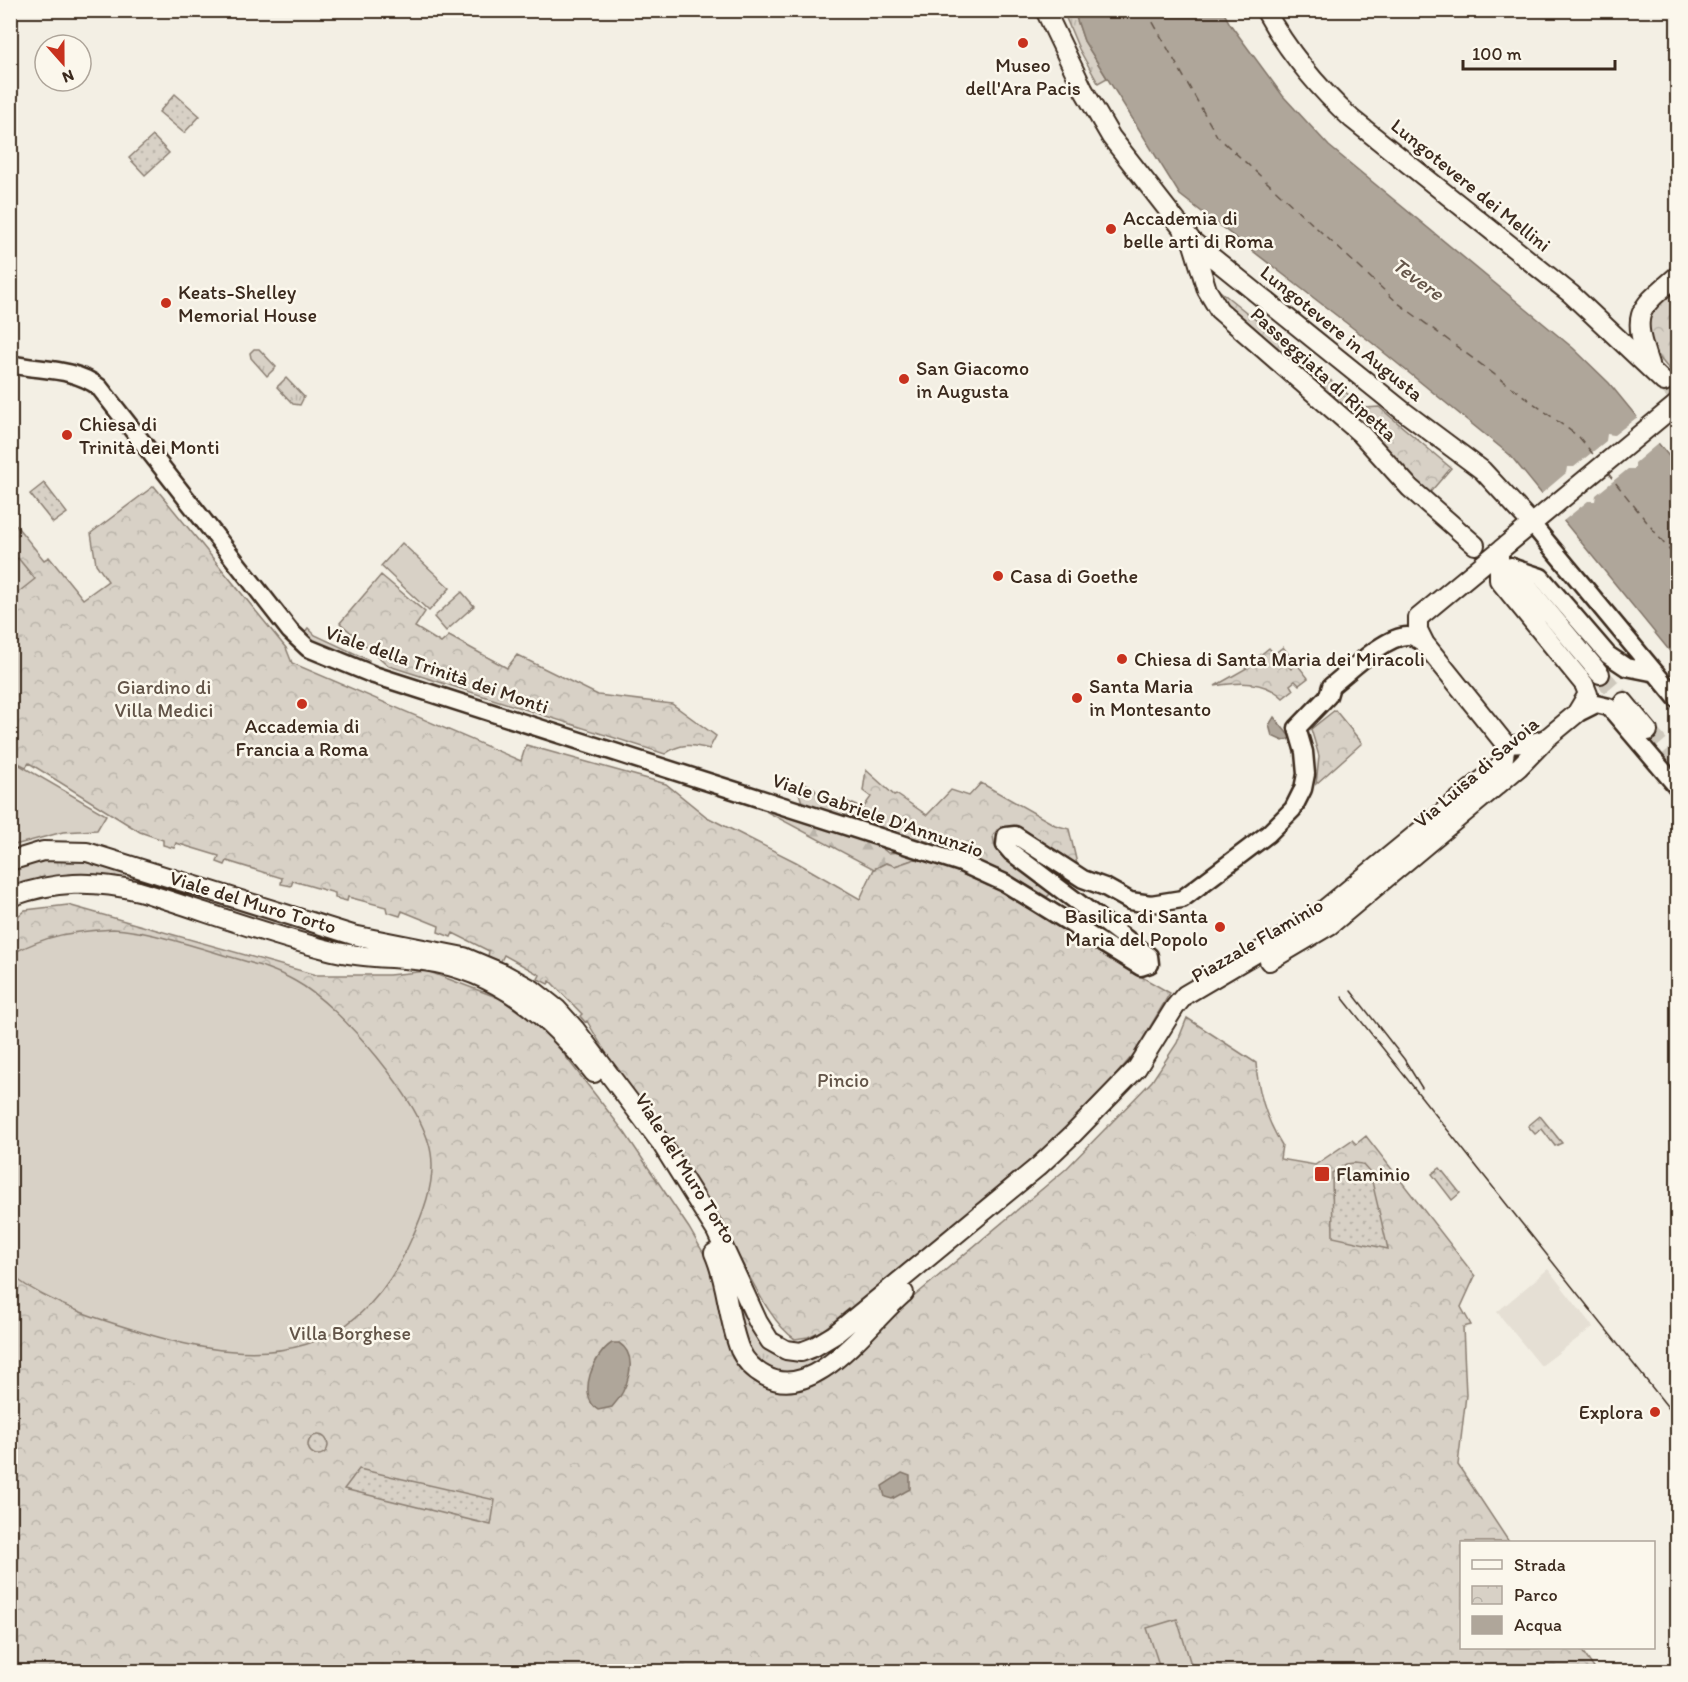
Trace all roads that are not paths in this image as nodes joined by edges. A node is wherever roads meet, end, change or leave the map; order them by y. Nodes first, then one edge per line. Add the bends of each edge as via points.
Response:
1 (1045, 10) edge
2 (1264, 10) edge
3 (1192, 241) junction
4 (1677, 275) edge
5 (17, 365) edge
6 (1650, 368) junction
7 (1664, 382) tunnel mouth
8 (1677, 403) edge
9 (1536, 520) junction
10 (1475, 545) dead end
11 (1499, 552) junction
12 (1505, 574) junction
13 (1470, 576) junction
14 (1425, 644) junction
15 (1656, 673) junction
16 (1600, 674) tunnel mouth
17 (1677, 700) edge
18 (1624, 702) tunnel mouth
19 (1576, 714) junction
20 (1648, 731) tunnel mouth
21 (1547, 738) junction
22 (1506, 745) junction
23 (720, 785) joint
24 (1677, 788) edge
25 (1399, 858) junction
26 (10, 861) edge
27 (10, 897) edge
28 (1183, 1006) junction

1 - 3 main road, Lungotevere in Augusta via 1111,137
2 - 6 main road, Lungotevere dei Mellini via 1322,92 1571,294
3 - 9 main road, Lungotevere in Augusta via 1482,470
3 - 10 main road, Passeggiata di Ripetta via 1210,296 1219,310 1361,434 1410,488
4 - 6 main road via 1646,304 1640,316 1639,334
5 - 23 street, Viale della Trinità dei Monti via 63,371 99,387 290,631 308,648 374,675
6 - 7 main road, Lungotevere dei Mellini
8 - 9 main road
9 - 11 main road
9 - 15 street
11 - 12 main road
11 - 13 main road
12 - 13 street
12 - 15 street via 1541,577 1608,655 1626,667
12 - 16 main road
12 - 19 main road via 1586,686 1588,694
13 - 14 main road via 1420,614 1417,626
14 - 22 main road
14 - 23 street, Viale Gabriele D'Annunzio via 1407,636 1385,644 1331,686 1328,696 1297,728 1305,760 1303,789 1293,809 1268,834 1182,899 1158,904 1125,899 1083,879 1015,835 1004,838 1011,852 1149,956 1151,962 1147,967 1138,966 973,867
15 - 17 street
18 - 20 main road
19 - 21 main road, Via Luisa di Savoia
19 - 24 street via 1596,704 1612,709
21 - 22 street
21 - 25 main road, Via Luisa di Savoia via 1519,767
22 - 25 main road, Via Luisa di Savoia via 1503,763
25 - 28 main road, Piazzale Flaminio via 1327,927
26 - 28 main road, Viale del Muro Torto via 50,851 96,854 353,935 464,957 523,984 567,1020 647,1122 716,1231 766,1337 778,1347 795,1352 814,1347 834,1335 1053,1153 1137,1068
27 - 28 main road, Viale del Muro Torto via 65,883 120,886 326,950 441,964 520,998 558,1030 638,1128 714,1253 743,1355 766,1377 787,1382 808,1378 824,1369 888,1307 1068,1153 1148,1071

